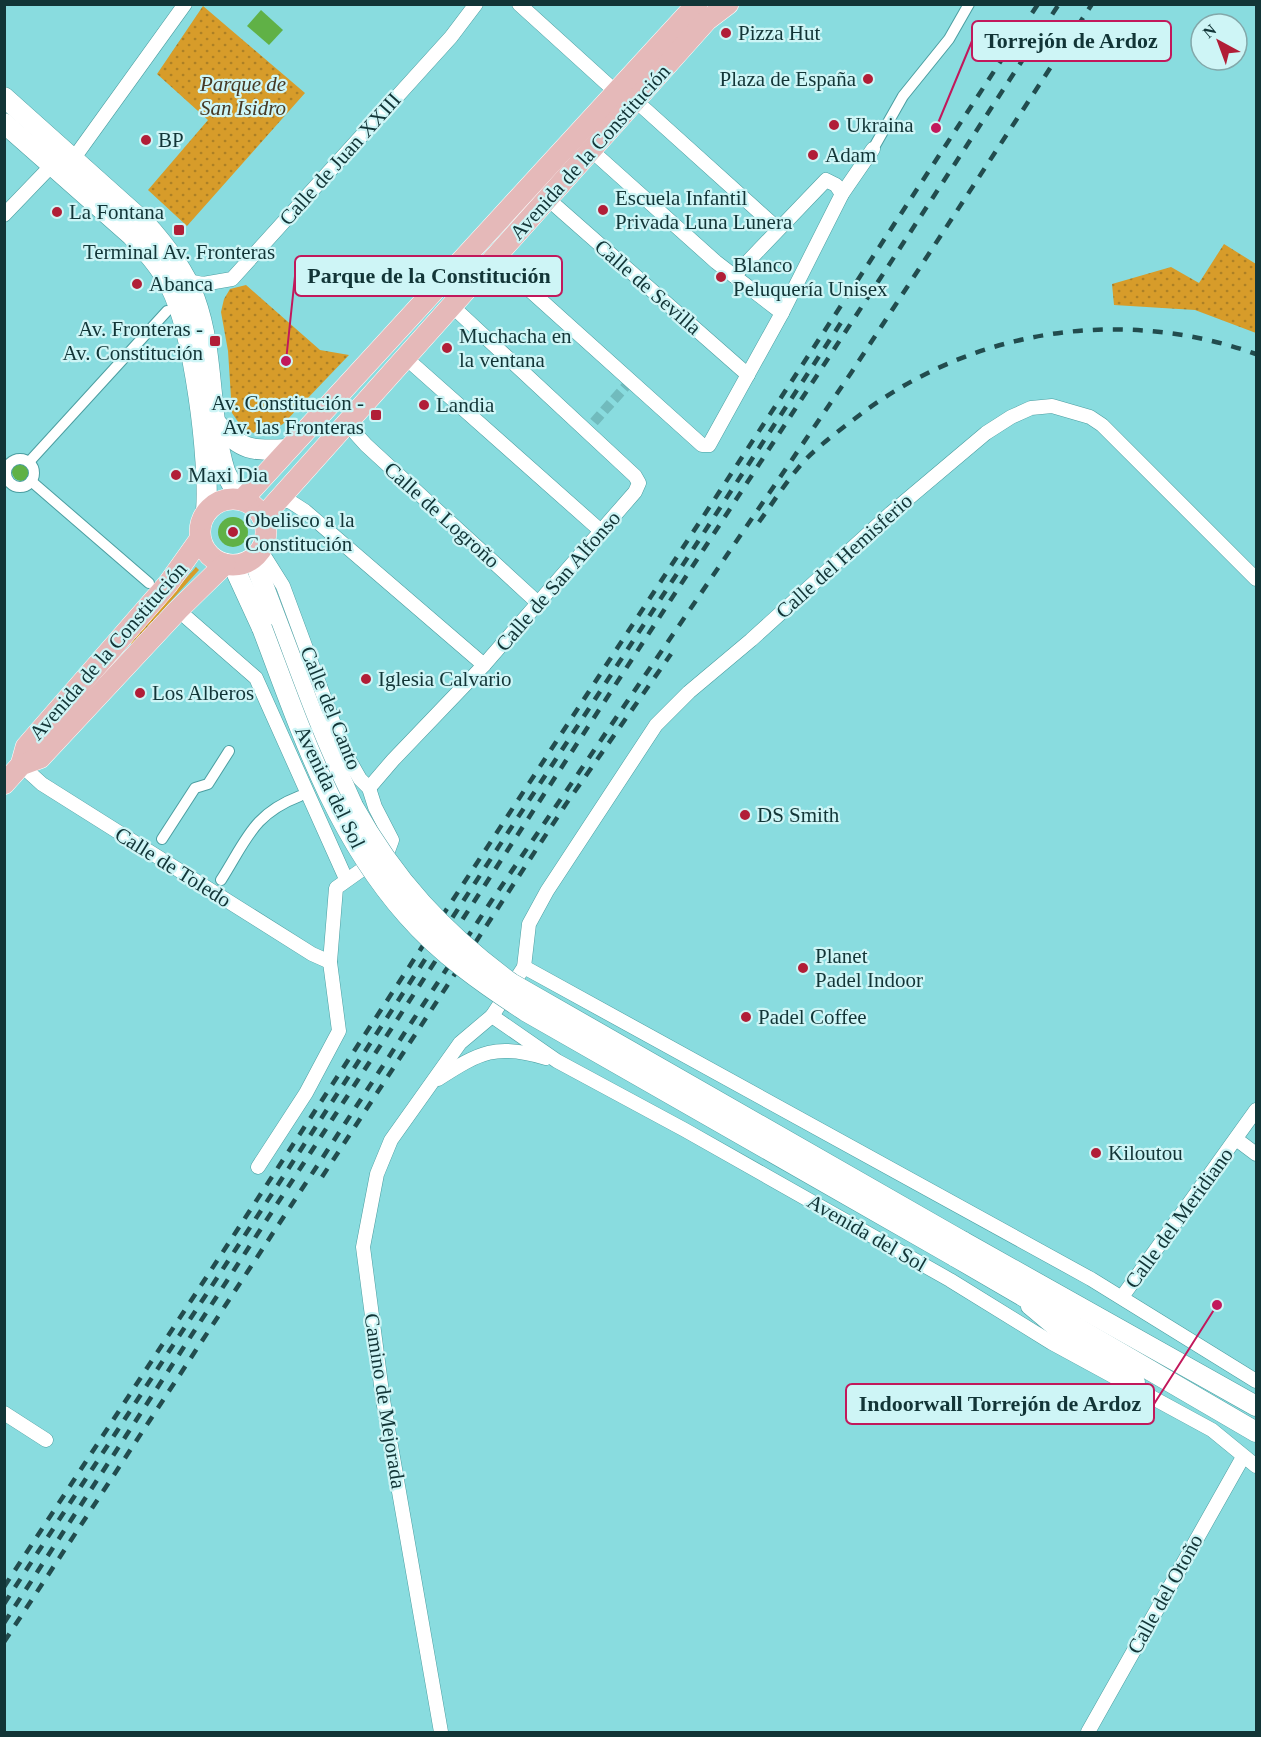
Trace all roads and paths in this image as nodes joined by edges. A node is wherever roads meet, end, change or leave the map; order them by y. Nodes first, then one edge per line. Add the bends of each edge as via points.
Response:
1 (185, 4) edge
2 (476, 4) edge
3 (519, 4) edge
4 (697, 4) edge
5 (728, 4) edge
6 (969, 4) edge
7 (616, 92) junction
8 (4, 97) edge
9 (636, 101) junction
10 (4, 123) edge
11 (873, 149) joint
12 (592, 151) junction
13 (74, 158) junction
14 (51, 165) junction
15 (842, 195) junction
16 (548, 200) junction
17 (4, 215) edge
18 (778, 229) junction
19 (495, 259) junction
20 (734, 276) junction
21 (187, 281) junction
22 (453, 307) junction
23 (166, 311) dead end
24 (782, 313) junction
25 (406, 359) junction
26 (748, 375) junction
27 (217, 424) junction
28 (348, 425) junction
29 (287, 449) junction
30 (8, 460) edge
31 (29, 462) junction
32 (31, 481) junction
33 (8, 488) edge
34 (241, 499) junction
35 (280, 499) junction
36 (206, 512) junction
37 (263, 518) junction
38 (602, 532) junction
39 (200, 538) junction
40 (257, 554) junction
41 (229, 565) junction
42 (1257, 579) edge
43 (149, 583) dead end
44 (538, 603) junction
45 (178, 610) junction
46 (269, 625) junction
47 (484, 665) junction
48 (229, 751) dead end
49 (21, 765) junction
50 (4, 784) edge
51 (369, 788) junction
52 (300, 796) dead end
53 (162, 839) dead end
54 (346, 879) junction
55 (221, 880) dead end
56 (330, 962) junction
57 (525, 967) junction
58 (492, 1016) junction
59 (557, 1061) junction
60 (431, 1083) junction
61 (1257, 1110) edge
62 (1236, 1139) junction
63 (1257, 1154) edge
64 (258, 1167) dead end
65 (958, 1249) junction
66 (996, 1281) junction
67 (1122, 1297) junction
68 (1257, 1381) edge
69 (1166, 1403) junction
70 (1257, 1406) edge
71 (4, 1413) edge
72 (1257, 1432) edge
73 (46, 1440) dead end
74 (1243, 1457) junction
75 (1257, 1466) edge
76 (441, 1732) edge
77 (1088, 1732) edge

1 - 13 street
2 - 21 street, Calle de Juan XXIII via 232,279 203,284
3 - 7 street
4 - 7 main road, Avenida de la Constitución
5 - 9 main road, Avenida de la Constitución via 712,15
6 - 11 street via 949,39 903,96
7 - 29 main road, Avenida de la Constitución
8 - 13 main road
9 - 12 main road, Avenida de la Constitución
9 - 18 street
10 - 14 main road
11 - 15 street
12 - 16 main road, Avenida de la Constitución
12 - 20 street
13 - 21 main road via 145,223 164,244
14 - 17 street
14 - 36 main road via 131,235 170,285 185,326 200,416 208,483
15 - 18 street via 836,185 826,180
15 - 24 street
16 - 19 main road, Avenida de la Constitución
16 - 26 street, Calle de Sevilla
18 - 20 street
19 - 22 main road, Avenida de la Constitución
19 - 26 street via 628,383 702,445 709,445
20 - 24 street
21 - 27 main road via 205,345
22 - 25 main road, Avenida de la Constitución
22 - 38 street, Calle de San Alfonso via 590,426 635,476 639,483 635,492
23 - 31 street
24 - 26 street
25 - 28 main road, Avenida de la Constitución
25 - 38 street
27 - 29 main road via 244,447 257,451
27 - 34 main road via 225,471
28 - 35 main road, Avenida de la Constitución
28 - 44 street, Calle de Logroño
29 - 34 main road, Avenida de la Constitución
30 - 31 street
30 - 33 street
31 - 32 street via 34,473
32 - 33 street
32 - 43 street
34 - 36 main road via 221,501
34 - 37 main road
35 - 37 main road, Avenida de la Constitución
35 - 47 street via 305,511
36 - 39 main road
37 - 40 main road via 266,538
38 - 44 street, Calle de San Alfonso
39 - 41 main road via 213,558
39 - 49 main road, Avenida de la Constitución via 168,584 26,747
40 - 41 main road
40 - 46 main road, Avenida del Sol
40 - 51 street, Calle del Canto via 282,586 344,751
41 - 45 main road, Avenida de la Constitución
41 - 46 main road, Avenida del Sol
42 - 57 street, Calle del Hemisferio via 1090,417 1052,406 1031,408 1011,417 986,433 882,521 656,724 547,891 530,924
44 - 47 street, Calle de San Alfonso
45 - 49 main road, Avenida de la Constitución via 40,758
45 - 54 street via 256,678
46 - 65 main road, Avenida del Sol, bridge via 319,774 338,814 378,879 433,942 527,1012
47 - 51 street, Calle de San Alfonso
48 - 53 street via 208,783 195,788
49 - 50 main road, Avenida de la Constitución
49 - 56 street, Calle de Toledo via 42,784 104,824
51 - 54 street, Calle del Canto via 392,840 388,851
52 - 55 street via 277,805 259,820
54 - 56 street via 336,888
56 - 64 street via 339,1031 306,1093
57 - 58 street
57 - 67 street
58 - 59 street, Avenida del Sol
58 - 60 street, Camino de Mejorada via 460,1042
59 - 60 street, Camino de Mejorada via 521,1050 487,1051
59 - 69 street, Avenida del Sol via 950,1280 1128,1386
60 - 76 street, Camino de Mejorada via 391,1140 377,1174 363,1247 383,1400
61 - 62 street, Calle del Meridiano
62 - 63 street
62 - 67 street, Calle del Meridiano
65 - 66 main road, Avenida del Sol
65 - 70 main road, Avenida del Sol
66 - 69 street via 1059,1333
66 - 72 main road, Avenida del Sol
67 - 68 street
69 - 74 street, Avenida del Sol via 1212,1430
71 - 73 street
74 - 75 street, Avenida del Sol
74 - 77 street, Calle del Otoño

